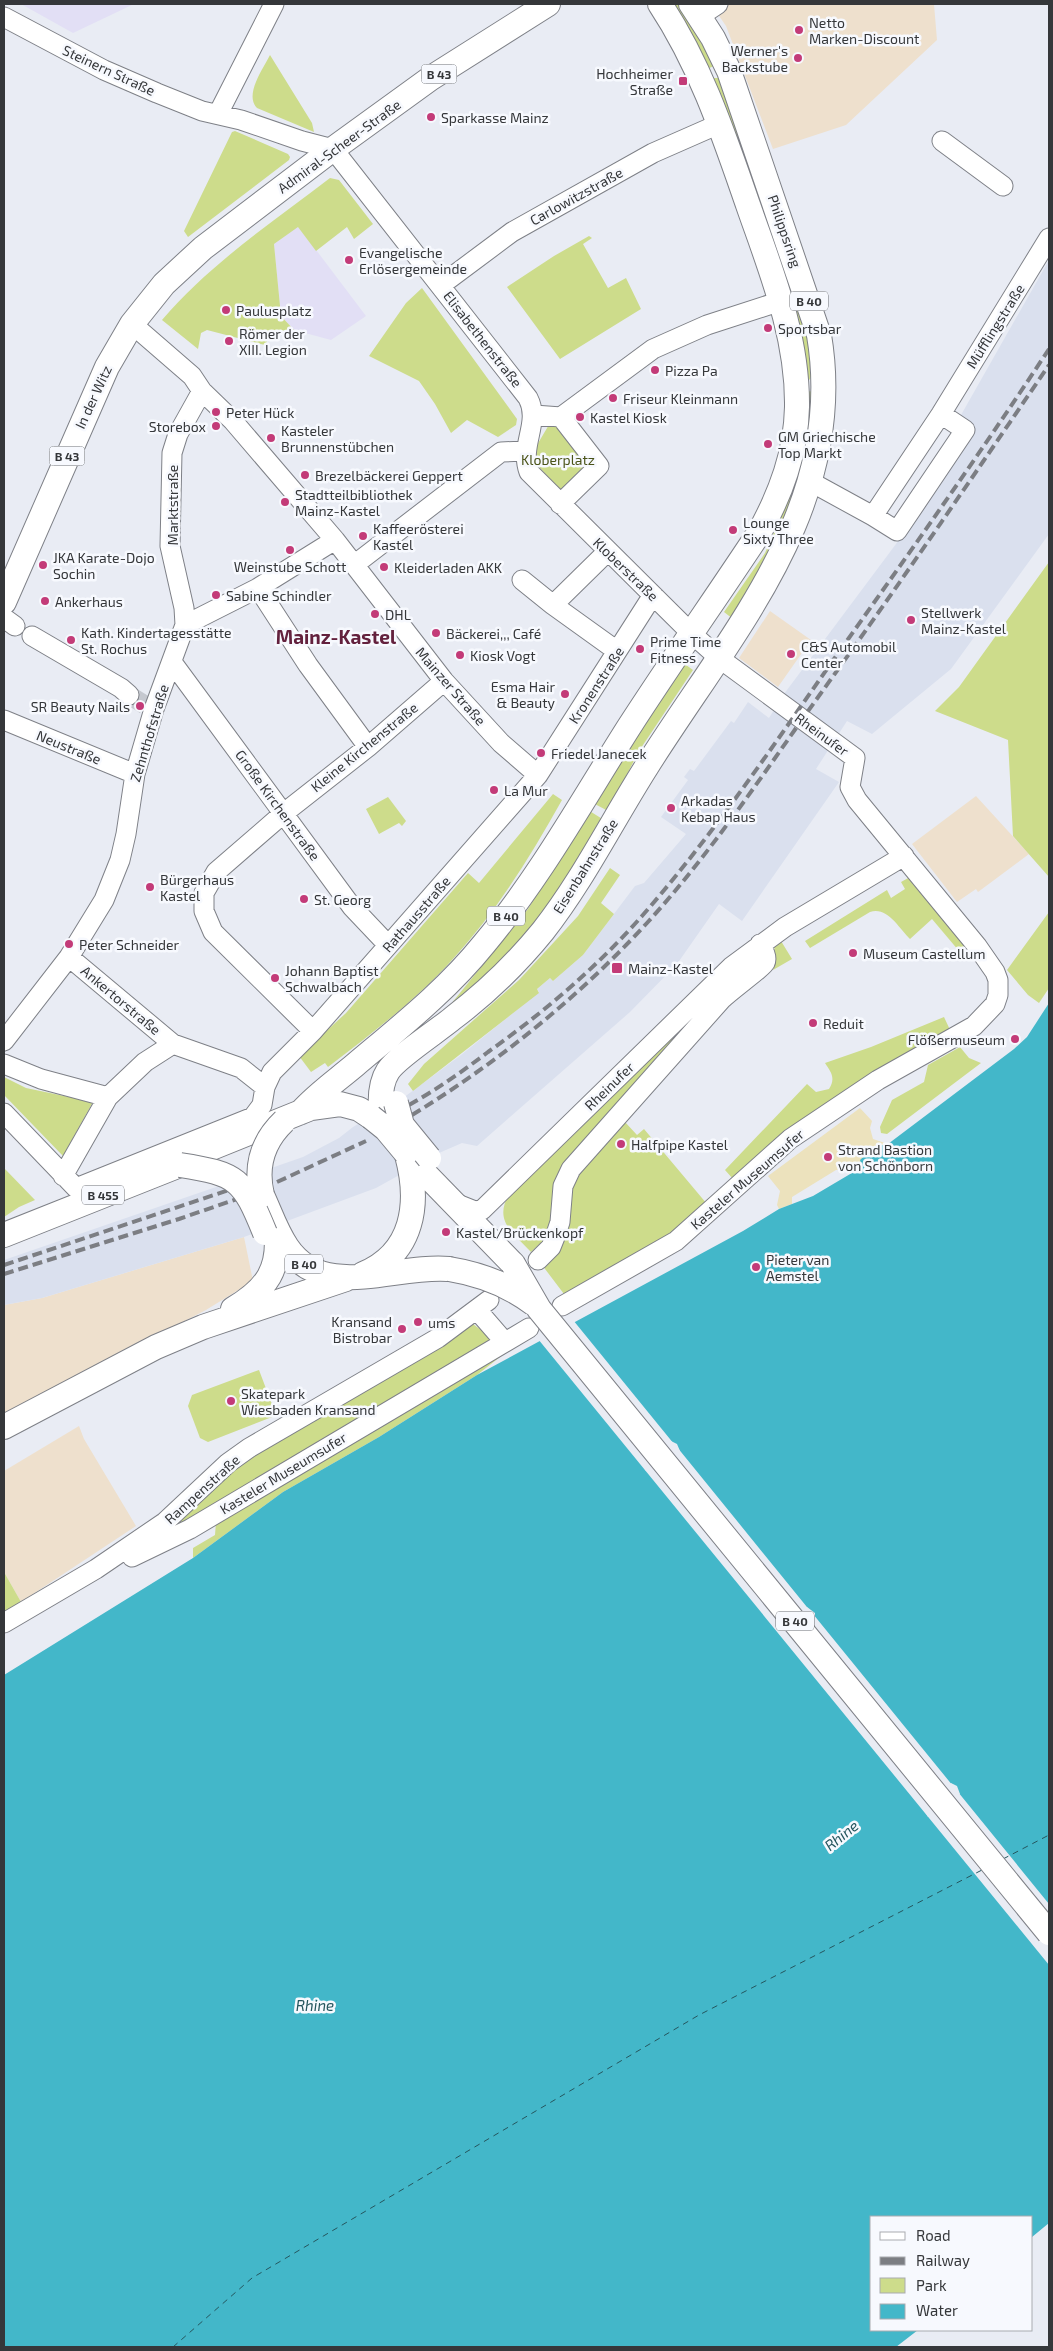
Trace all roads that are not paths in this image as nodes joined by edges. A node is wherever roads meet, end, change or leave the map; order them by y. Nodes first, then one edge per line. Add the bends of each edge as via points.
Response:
1 (274, 4) edge
2 (548, 4) edge
3 (660, 4) edge
4 (703, 8) edge
5 (4, 17) edge
6 (729, 71) junction
7 (702, 82) junction
8 (218, 114) junction
9 (719, 124) junction
10 (942, 141) dead end
11 (333, 149) junction
12 (1003, 186) dead end
13 (1049, 238) edge
14 (441, 285) junction
15 (781, 301) junction
16 (138, 316) junction
17 (824, 380) junction
18 (796, 383) junction
19 (202, 391) junction
20 (941, 414) junction
21 (534, 415) junction
22 (561, 417) junction
23 (525, 451) junction
24 (811, 482) junction
25 (560, 504) junction
26 (873, 516) junction
27 (335, 540) junction
28 (608, 551) junction
29 (354, 565) junction
30 (522, 580) dead end
31 (258, 588) junction
32 (653, 596) junction
33 (4, 602) edge
34 (553, 605) junction
35 (185, 625) junction
36 (691, 633) junction
37 (32, 636) dead end
38 (618, 651) junction
39 (719, 658) junction
40 (172, 662) junction
41 (444, 681) junction
42 (129, 695) tunnel mouth
43 (4, 720) edge
44 (368, 747) junction
45 (135, 774) junction
46 (538, 775) junction
47 (284, 812) junction
48 (904, 856) junction
49 (760, 944) junction
50 (388, 945) junction
51 (69, 957) junction
52 (998, 994) joint
53 (313, 1031) junction
54 (4, 1041) edge
55 (175, 1044) junction
56 (4, 1064) edge
57 (265, 1088) junction
58 (108, 1097) junction
59 (312, 1106) junction
60 (4, 1113) edge
61 (383, 1115) junction
62 (416, 1162) junction
63 (180, 1165) junction
64 (70, 1182) junction
65 (262, 1195) junction
66 (485, 1221) junction
67 (273, 1229) junction
68 (4, 1235) edge
69 (538, 1260) dead end
70 (405, 1270) junction
71 (353, 1277) junction
72 (543, 1314) junction
73 (203, 1327) junction
74 (504, 1341) junction
75 (4, 1427) edge
76 (96, 1568) junction
77 (4, 1622) edge
78 (1049, 1933) edge

1 - 8 street
2 - 11 main road, Admiral-Scheer-Straße / B 43 via 432,78
3 - 7 main road, Philippsring / B 40
4 - 6 main road, Philippsring / B 40
5 - 8 street, Steinern Straße via 104,70 202,111
6 - 7 main road via 709,74
6 - 17 main road, Philippsring / B 40 via 812,310 819,335
7 - 9 main road, Philippsring / B 40
8 - 11 street
9 - 14 street, Carlowitzstraße via 653,153 512,232
9 - 15 main road, Philippsring / B 40
10 - 12 street
11 - 14 street, Elisabethenstraße
11 - 16 main road, Admiral-Scheer-Straße / B 43 via 203,248 164,284
13 - 20 street, Müfflingstraße
14 - 21 street, Elisabethenstraße via 528,398
15 - 18 main road, Philippsring / B 40 via 791,340
15 - 22 street via 707,325 653,349
16 - 19 street, Mainzer Straße
16 - 33 main road, In der Witz / B 43 via 111,358 95,391
17 - 18 main road via 806,387
17 - 24 main road, Philippsring / B 40 via 821,433
18 - 36 main road, Philippsring / B 40 via 796,430 775,504
19 - 27 street, Mainzer Straße via 233,421
19 - 35 street, Marktstraße via 178,434 172,453 170,546
20 - 26 street, Müfflingstraße
20 - 26 street via 965,430 897,531
21 - 22 street
21 - 23 street, Kloberstraße
22 - 25 street via 599,466
23 - 25 street, Kloberstraße via 529,472
23 - 29 street via 501,452
24 - 26 street
24 - 39 main road, Philippsring / B 40 via 790,538
25 - 28 street, Kloberstraße
27 - 29 street, Mainzer Straße
27 - 31 street
28 - 32 street, Kloberstraße
28 - 34 street
29 - 41 street, Mainzer Straße
30 - 34 street
31 - 35 street
31 - 44 street via 308,665
32 - 36 street, Kloberstraße
32 - 38 street, Kronenstraße
34 - 38 street
35 - 40 street, Zehnthofstraße
36 - 39 street, Kloberstraße
36 - 59 main road, B 40 via 521,896 461,971 414,1016 371,1067
37 - 42 street
38 - 46 street, Kronenstraße
39 - 48 street, Rheinufer via 855,758 850,787
39 - 61 main road, Eisenbahnstraße / B 40 via 648,765 566,900 542,932 487,990 388,1071 380,1094
40 - 45 street, Zehnthofstraße via 150,707
40 - 47 street, Große Kirchenstraße
41 - 44 street, Kleine Kirchenstraße
41 - 46 street, Mainzer Straße via 501,743
43 - 45 street, Neustraße
44 - 47 street, Kleine Kirchenstraße
45 - 51 street, Zehnthofstraße via 126,834 113,879
46 - 50 street, Rathausstraße
47 - 50 street, Große Kirchenstraße via 352,907
47 - 53 street, Kleine Kirchenstraße via 216,872 204,893 204,911 213,932
48 - 49 street, Rheinufer
48 - 52 street, Rheinufer via 995,972
49 - 66 street, Rheinufer via 731,967
49 - 69 street, Rheinufer via 766,956 762,967 722,998 571,1169 563,1186 560,1222 555,1237 551,1247
50 - 53 street, Rathausstraße
51 - 54 street, Zehnthofstraße
51 - 55 street, Ankertorstraße
52 - 72 street, Kasteler Museumsufer via 995,1004 974,1026 846,1101 790,1139 676,1241
53 - 57 street, Rathausstraße via 272,1072
55 - 57 street, Ankertorstraße via 241,1068
55 - 58 street via 145,1062
56 - 58 street via 41,1080
57 - 64 street, Rathausstraße via 262,1105 252,1118
58 - 64 street
59 - 61 main road, B 40 via 350,1106
59 - 63 main road, B 455 via 199,1153
59 - 65 main road, B 40, bridge via 270,1136 262,1154 259,1175
60 - 64 street
61 - 62 main road, B 40, bridge
62 - 66 main road, B 40
62 - 66 main road, B 40 via 455,1203
62 - 71 main road via 414,1202 407,1232 387,1258 371,1271
63 - 65 main road, B 455, bridge via 209,1162 227,1165 244,1174
63 - 67 main road, bridge via 223,1173 236,1181
63 - 68 main road, B 455
65 - 67 main road, B 40
66 - 72 main road, B 40, bridge
67 - 71 main road, B 40 via 301,1263 327,1276
67 - 73 main road via 269,1278 248,1300
70 - 71 main road, B 40
70 - 72 main road, B 40, bridge via 449,1269 497,1282 526,1298
70 - 73 main road via 306,1307
71 - 73 main road
72 - 74 street, Kasteler Museumsufer
72 - 78 main road, B 40, bridge
73 - 75 main road via 156,1347
74 - 76 street, Kasteler Museumsufer via 190,1530 114,1567
74 - 76 street, Rampenstraße via 483,1305 438,1338 249,1448 228,1463 165,1522
76 - 77 street, Rampenstraße

